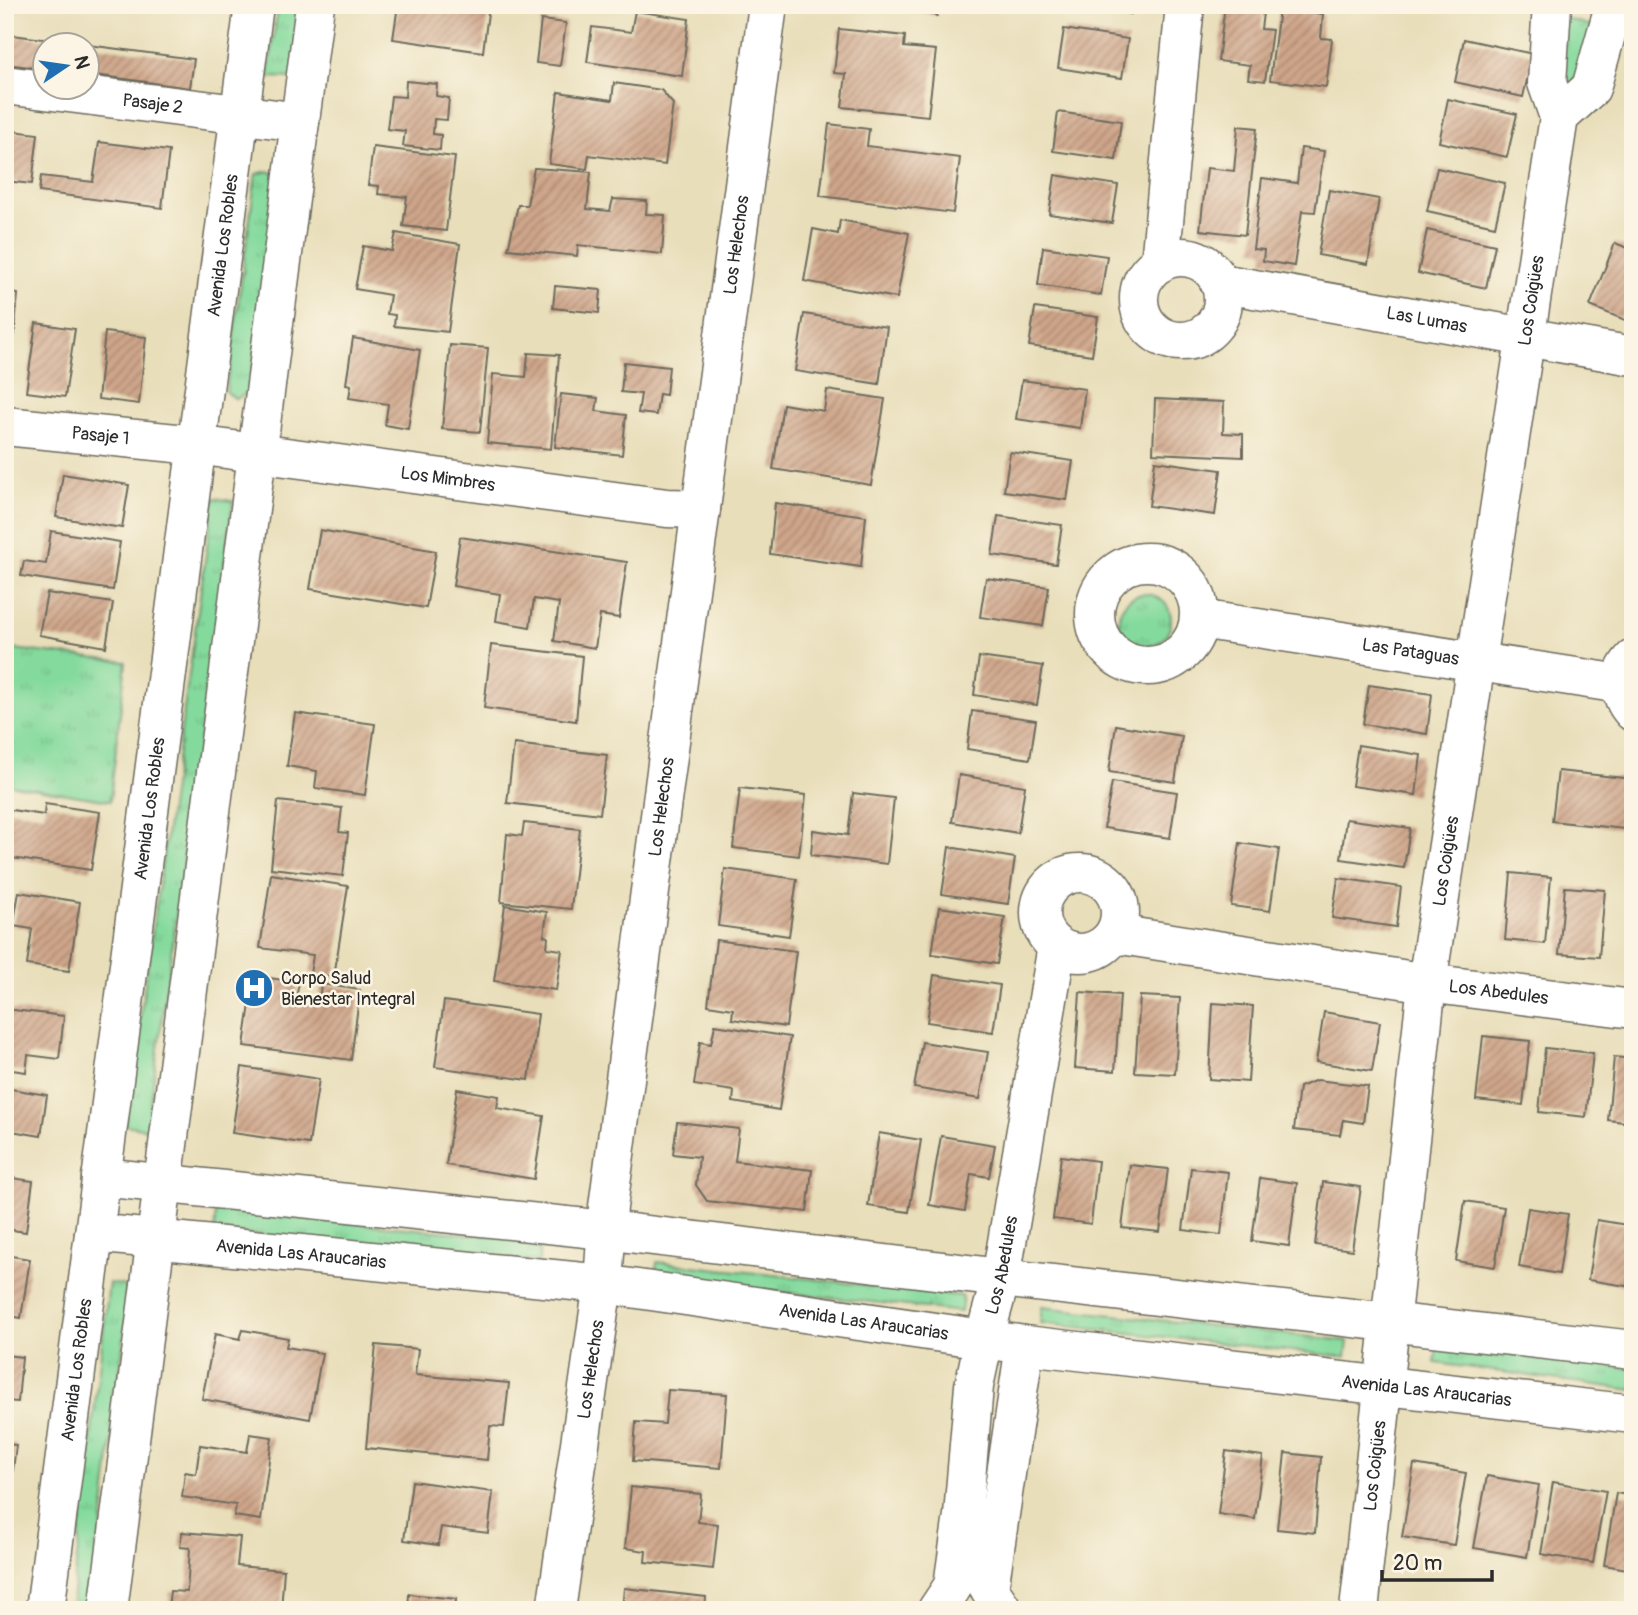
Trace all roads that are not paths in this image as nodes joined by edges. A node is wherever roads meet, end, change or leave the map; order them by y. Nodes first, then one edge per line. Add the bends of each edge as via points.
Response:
1 (254, 5) edge
2 (315, 5) edge
3 (768, 5) edge
4 (1185, 5) edge
5 (1551, 5) edge
6 (1622, 18) edge
7 (5, 85) edge
8 (240, 115) junction
9 (1559, 117) junction
10 (300, 122) junction
11 (1160, 263) junction
12 (1220, 283) junction
13 (1525, 337) junction
14 (1633, 356) edge
15 (5, 426) edge
16 (196, 445) junction
17 (257, 455) junction
18 (701, 509) junction
19 (1199, 619) dead end
20 (1476, 661) junction
21 (1629, 685) edge
22 (1115, 934) junction
23 (1057, 946) junction
24 (1427, 983) junction
25 (1633, 1009) edge
26 (101, 1177) junction
27 (163, 1184) junction
28 (605, 1230) junction
29 (94, 1233) junction
30 (156, 1240) junction
31 (1001, 1278) junction
32 (603, 1284) junction
33 (1390, 1323) junction
34 (984, 1339) junction
35 (1025, 1345) junction
36 (1633, 1350) edge
37 (1384, 1385) junction
38 (1633, 1414) edge
39 (971, 1599) edge
40 (45, 1610) edge
41 (108, 1610) edge
42 (556, 1610) edge
43 (1359, 1610) edge

1 - 8 street, Avenida Los Robles
2 - 10 street
3 - 18 street, Los Helechos
4 - 11 street
5 - 6 street
5 - 9 street, Los Coigües via 1547,83
6 - 9 street via 1591,88
7 - 8 street, Pasaje 2
8 - 10 street, Pasaje 2
8 - 16 street, Avenida Los Robles
9 - 13 street, Los Coigües
10 - 17 street
11 - 12 street via 1187,257 1213,271
11 - 12 street via 1149,271 1139,295 1145,320 1165,338 1191,340 1214,325 1221,312
12 - 13 street, Las Lumas
13 - 14 street, Las Lumas
13 - 20 street, Los Coigües
15 - 16 street, Pasaje 1
16 - 17 street, Los Mimbres
16 - 26 street, Avenida Los Robles
17 - 18 street, Los Mimbres via 667,509
17 - 27 street
18 - 28 street, Los Helechos
19 - 20 street, Las Pataguas
20 - 21 street, Las Pataguas
20 - 24 street, Los Coigües
22 - 23 street via 1089,953 1072,953
22 - 23 street via 1121,913 1115,893 1100,878 1070,874 1052,885 1041,903 1042,924
22 - 24 street, Los Abedules
23 - 31 street, Los Abedules
24 - 25 street, Los Abedules
24 - 33 street, Los Coigües
26 - 27 street
26 - 29 street, Avenida Los Robles
27 - 28 street
27 - 30 street
28 - 31 street
28 - 32 street, Los Helechos
29 - 30 street, Avenida Las Araucarias
29 - 40 street, Avenida Los Robles
30 - 32 street, Avenida Las Araucarias
30 - 41 street
31 - 33 street
31 - 34 street, Los Abedules
32 - 34 street, Avenida Las Araucarias
32 - 42 street, Los Helechos
33 - 36 street
33 - 37 street, Los Coigües
34 - 35 street, Avenida Las Araucarias
34 - 39 street, Los Abedules via 974,1386 963,1515
35 - 37 street, Avenida Las Araucarias
35 - 39 street, Los Abedules
37 - 38 street, Avenida Las Araucarias
37 - 43 street, Los Coigües

